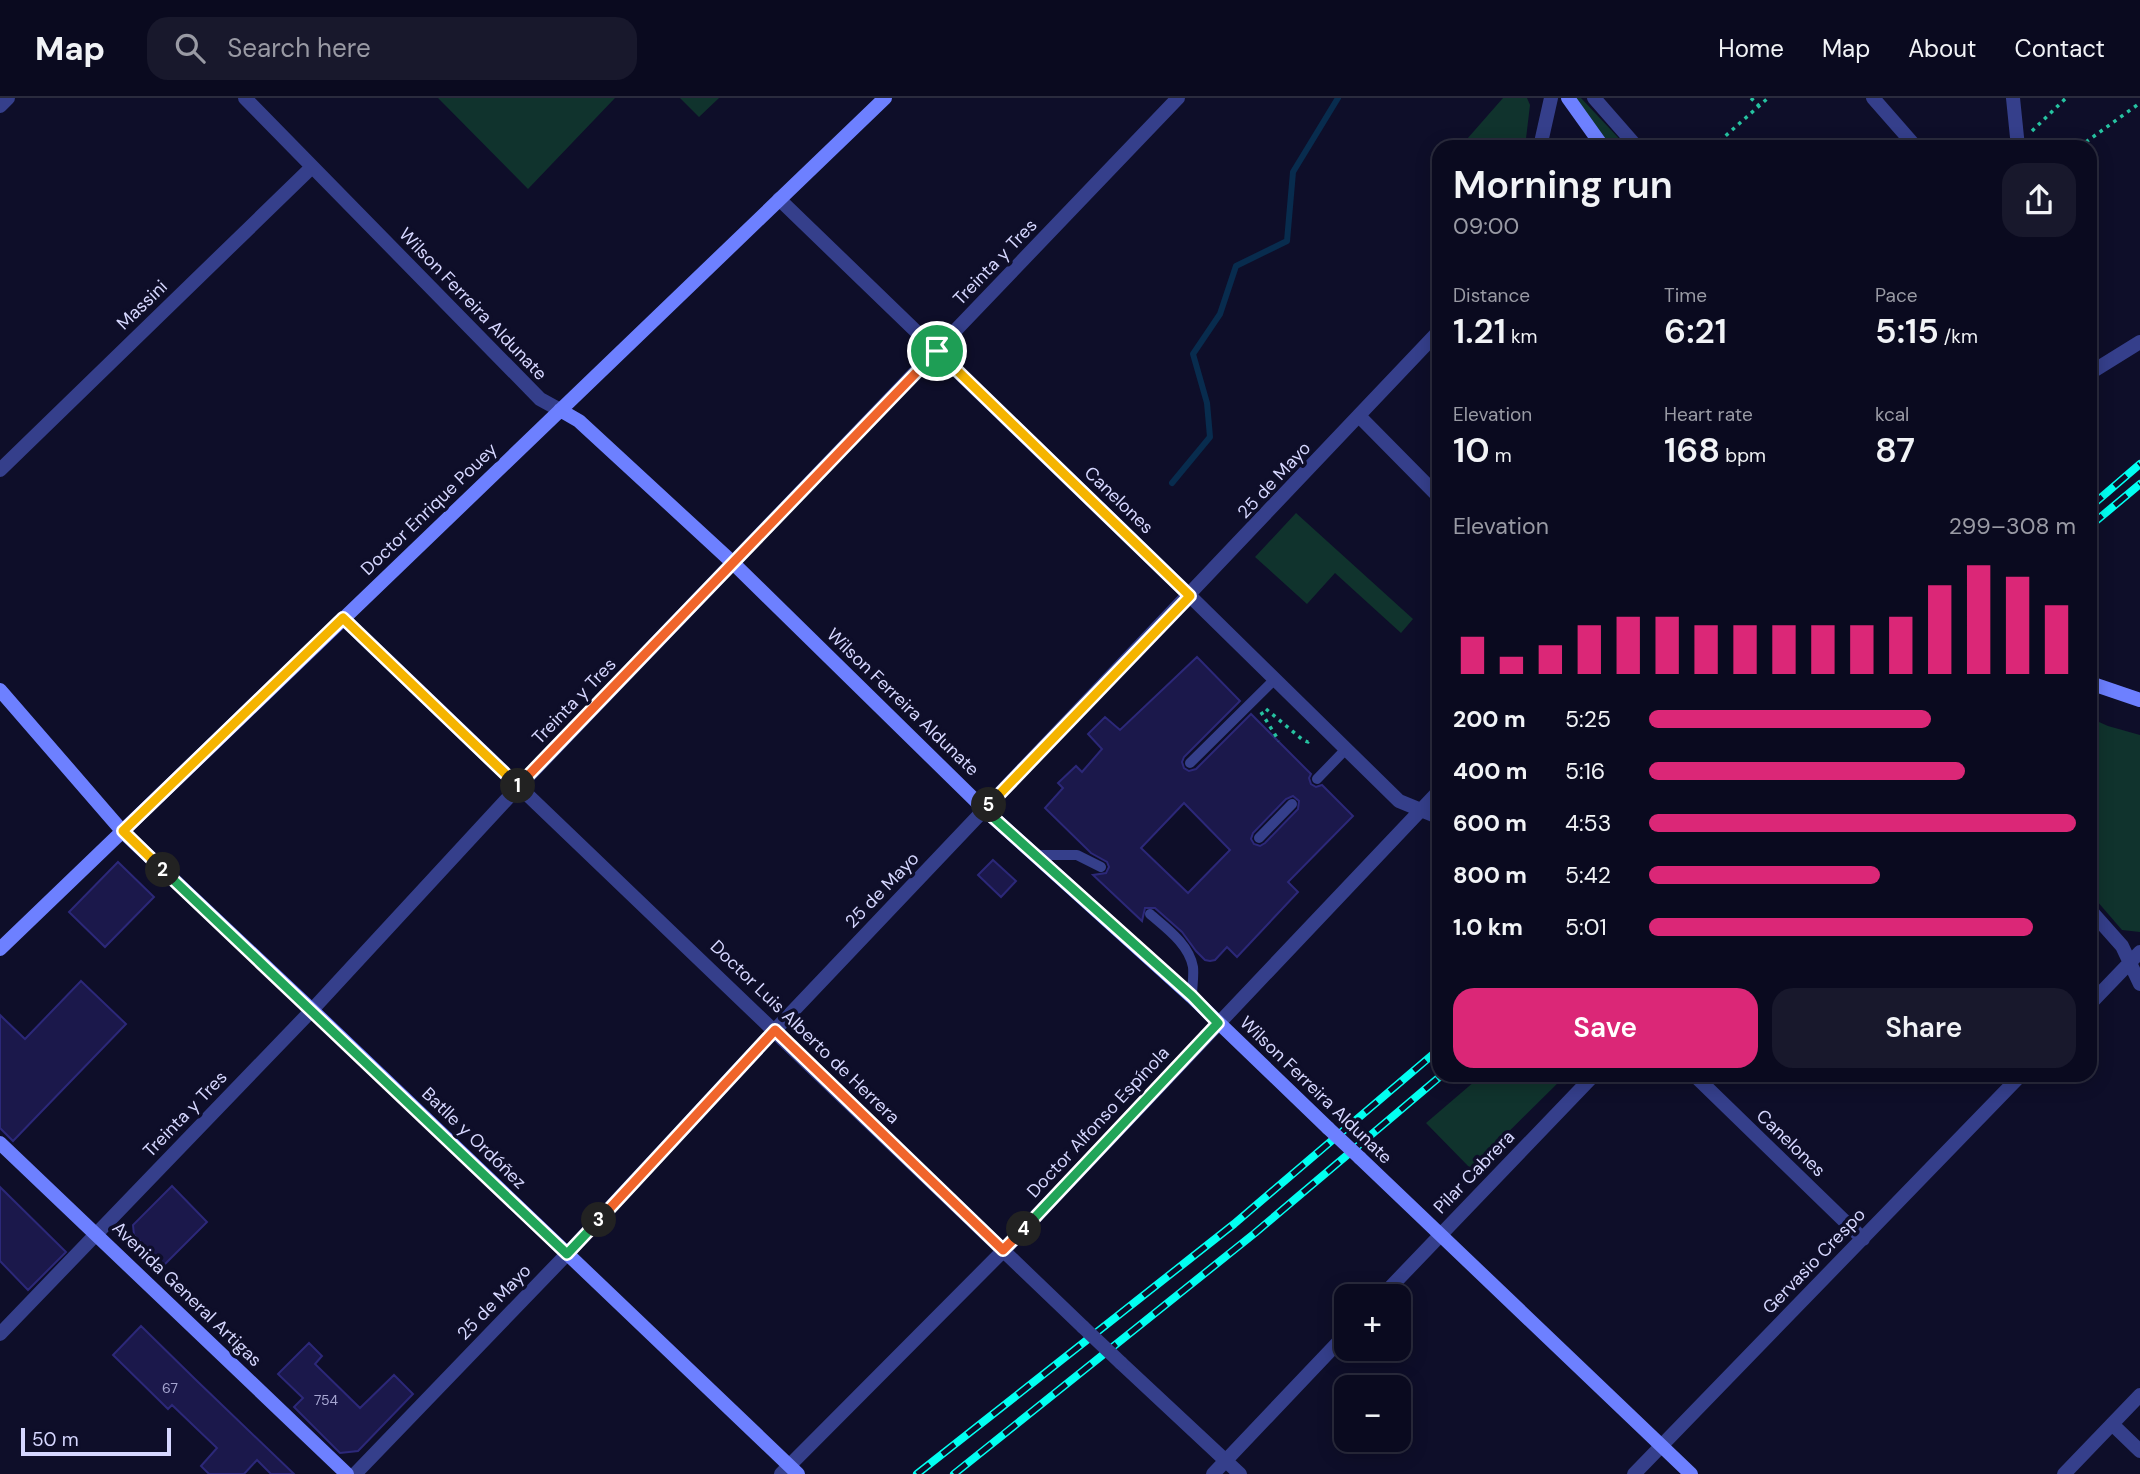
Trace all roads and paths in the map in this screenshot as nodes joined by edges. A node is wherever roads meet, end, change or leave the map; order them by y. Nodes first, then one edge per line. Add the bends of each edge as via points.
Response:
1 (8, 98) edge
2 (245, 98) edge
3 (885, 98) edge
4 (1178, 98) edge
5 (1551, 98) edge
6 (1569, 98) edge
7 (1594, 98) edge
8 (1751, 98) edge
9 (1768, 98) edge
10 (1873, 98) edge
11 (2013, 98) edge
12 (2066, 98) edge
13 (2140, 103) edge
14 (0, 106) edge
15 (1759, 106) junction
16 (1542, 140) edge
17 (1598, 140) edge
18 (1631, 140) edge
19 (1721, 140) edge
20 (1910, 140) edge
21 (2016, 140) edge
22 (2023, 140) edge
23 (2089, 140) edge
24 (312, 167) junction
25 (779, 199) junction
26 (1432, 339) edge
27 (2140, 342) edge
28 (937, 351) junction
29 (2097, 369) edge
30 (560, 410) junction
31 (1360, 417) junction
32 (0, 470) edge
33 (1432, 490) edge
34 (732, 562) junction
35 (1190, 596) junction
36 (343, 618) junction
37 (1275, 678) junction
38 (2097, 685) edge
39 (0, 690) edge
40 (2140, 700) edge
41 (1323, 727) junction
42 (1279, 741) dead end
43 (1346, 750) junction
44 (1190, 763) dead end
45 (1317, 779) dead end
46 (519, 786) junction
47 (1432, 799) edge
48 (1292, 804) dead end
49 (985, 810) junction
50 (1422, 810) junction
51 (1432, 814) edge
52 (123, 831) junction
53 (1259, 838) dead end
54 (1035, 855) junction
55 (1101, 867) dead end
56 (1150, 914) dead end
57 (2097, 918) edge
58 (0, 949) edge
59 (2135, 957) edge
60 (2140, 984) edge
61 (1192, 996) junction
62 (2097, 997) edge
63 (313, 1010) junction
64 (1218, 1023) junction
65 (775, 1030) junction
66 (1587, 1082) edge
67 (1701, 1082) edge
68 (2014, 1082) edge
69 (0, 1143) edge
70 (95, 1234) junction
71 (1439, 1235) junction
72 (1863, 1239) junction
73 (1003, 1250) junction
74 (567, 1254) junction
75 (1393, 1284) edge
76 (0, 1334) edge
77 (1334, 1347) edge
78 (2140, 1395) edge
79 (2112, 1424) junction
80 (1662, 1446) junction
81 (2140, 1451) edge
82 (1226, 1460) junction
83 (789, 1471) edge
84 (347, 1474) edge
85 (355, 1474) edge
86 (1213, 1474) edge
87 (1240, 1474) edge
88 (1634, 1474) edge
89 (1691, 1474) edge
90 (2064, 1474) edge

1 - 14 street
2 - 24 street, Wilson Ferreira Aldunate
3 - 25 street, Doctor Enrique Pouey
4 - 28 street, Treinta y Tres
5 - 16 street
6 - 17 street
7 - 18 street
8 - 15 path
9 - 15 path
10 - 20 street
11 - 21 street
12 - 22 path
13 - 23 path
15 - 19 path
24 - 30 street, Wilson Ferreira Aldunate via 540,399
24 - 32 street, Massini
25 - 28 street, Canelones
25 - 30 street, Doctor Enrique Pouey
26 - 31 street, 25 de Mayo
27 - 29 street
28 - 34 street, Treinta y Tres
28 - 35 street, Canelones
30 - 34 street, Wilson Ferreira Aldunate via 579,421
30 - 36 street, Doctor Enrique Pouey
31 - 33 street
31 - 35 street, 25 de Mayo
34 - 46 street, Treinta y Tres
34 - 49 street, Wilson Ferreira Aldunate
35 - 37 street, Canelones
35 - 49 street, 25 de Mayo
36 - 46 street, Doctor Luis Alberto de Herrera
36 - 52 street, Doctor Enrique Pouey
37 - 41 street, Canelones
37 - 44 lane
38 - 40 street
39 - 52 street, Batlle y Ordóñez
41 - 42 path via 1308,742 1264,708 1260,713
41 - 43 street, Canelones
43 - 45 lane
43 - 50 street, Canelones via 1399,802
46 - 63 street, Treinta y Tres
46 - 65 street, Doctor Luis Alberto de Herrera
47 - 50 street, Doctor Alfonso Espínola
48 - 53 lane
49 - 54 street, Wilson Ferreira Aldunate
49 - 65 street, 25 de Mayo
50 - 51 street, Canelones
50 - 64 street, Doctor Alfonso Espínola
52 - 58 street, Doctor Enrique Pouey
52 - 63 street, Batlle y Ordóñez
54 - 55 lane via 1077,855
54 - 61 street, Wilson Ferreira Aldunate
56 - 61 lane via 1186,951 1193,967
57 - 59 street
59 - 60 street
59 - 62 street
61 - 64 street, Wilson Ferreira Aldunate
63 - 70 street, Treinta y Tres
63 - 74 street, Batlle y Ordóñez
64 - 71 street, Wilson Ferreira Aldunate, bridge
64 - 73 street, Doctor Alfonso Espínola
65 - 73 street, Doctor Luis Alberto de Herrera
65 - 74 street, 25 de Mayo
66 - 71 street, Pilar Cabrera
67 - 72 street, Canelones
68 - 72 street, Gervasio Crespo
69 - 70 street, Avenida General Artigas
70 - 76 street, Treinta y Tres
70 - 84 street, Avenida General Artigas
71 - 75 street, Pilar Cabrera
71 - 80 street, Wilson Ferreira Aldunate
72 - 80 street, Gervasio Crespo
73 - 82 street, Doctor Luis Alberto de Herrera, bridge
73 - 83 street, Doctor Alfonso Espínola
74 - 83 street, Batlle y Ordóñez
74 - 85 street, 25 de Mayo
77 - 82 street
78 - 79 street
79 - 81 street
79 - 90 street
80 - 88 street, Gervasio Crespo
80 - 89 street, Wilson Ferreira Aldunate
82 - 86 street
82 - 87 street, Doctor Luis Alberto de Herrera

